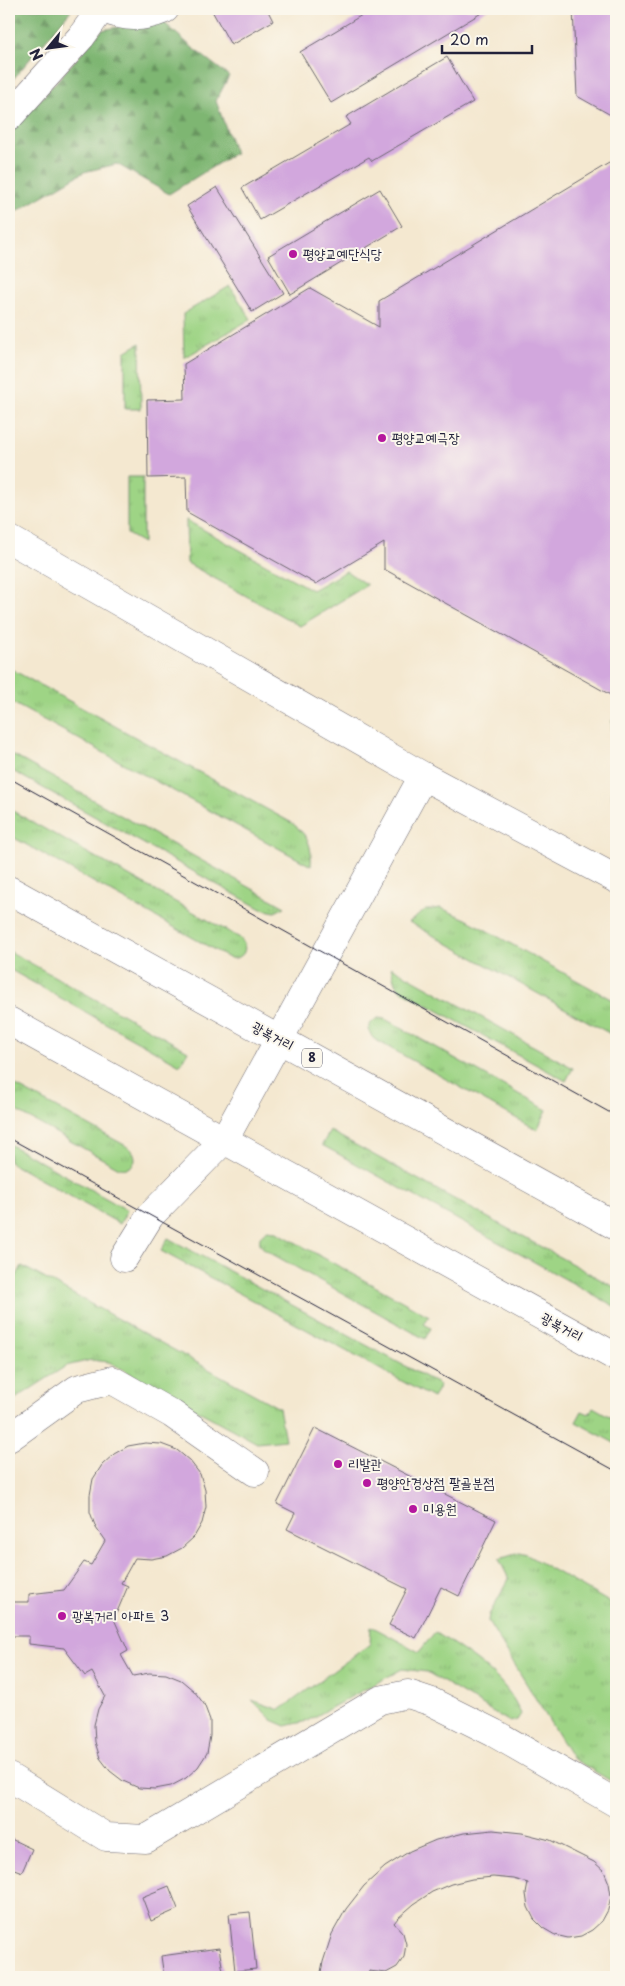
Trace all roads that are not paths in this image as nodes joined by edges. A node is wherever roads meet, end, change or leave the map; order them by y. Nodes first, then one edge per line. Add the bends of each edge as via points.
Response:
1 (102, 9) edge
2 (165, 9) edge
3 (9, 116) edge
4 (9, 539) edge
5 (423, 776) junction
6 (616, 879) edge
7 (9, 890) edge
8 (9, 1021) edge
9 (279, 1040) junction
10 (224, 1140) junction
11 (616, 1226) edge
12 (124, 1258) dead end
13 (616, 1357) edge
14 (9, 1438) edge
15 (255, 1472) dead end
16 (9, 1777) edge
17 (616, 1804) edge

1 - 2 main road via 123,17 153,14
1 - 3 main road via 81,37
4 - 5 main road
5 - 6 main road
5 - 9 main road
7 - 9 main road, 광복거리 / 8
8 - 10 main road, 광복거리
9 - 10 main road
9 - 11 main road, 광복거리 / 8
10 - 12 main road via 150,1216
10 - 13 main road, 광복거리
14 - 15 main road via 77,1389 112,1380 172,1414
16 - 17 main road via 106,1837 146,1839 380,1700 408,1694 432,1702 494,1733

